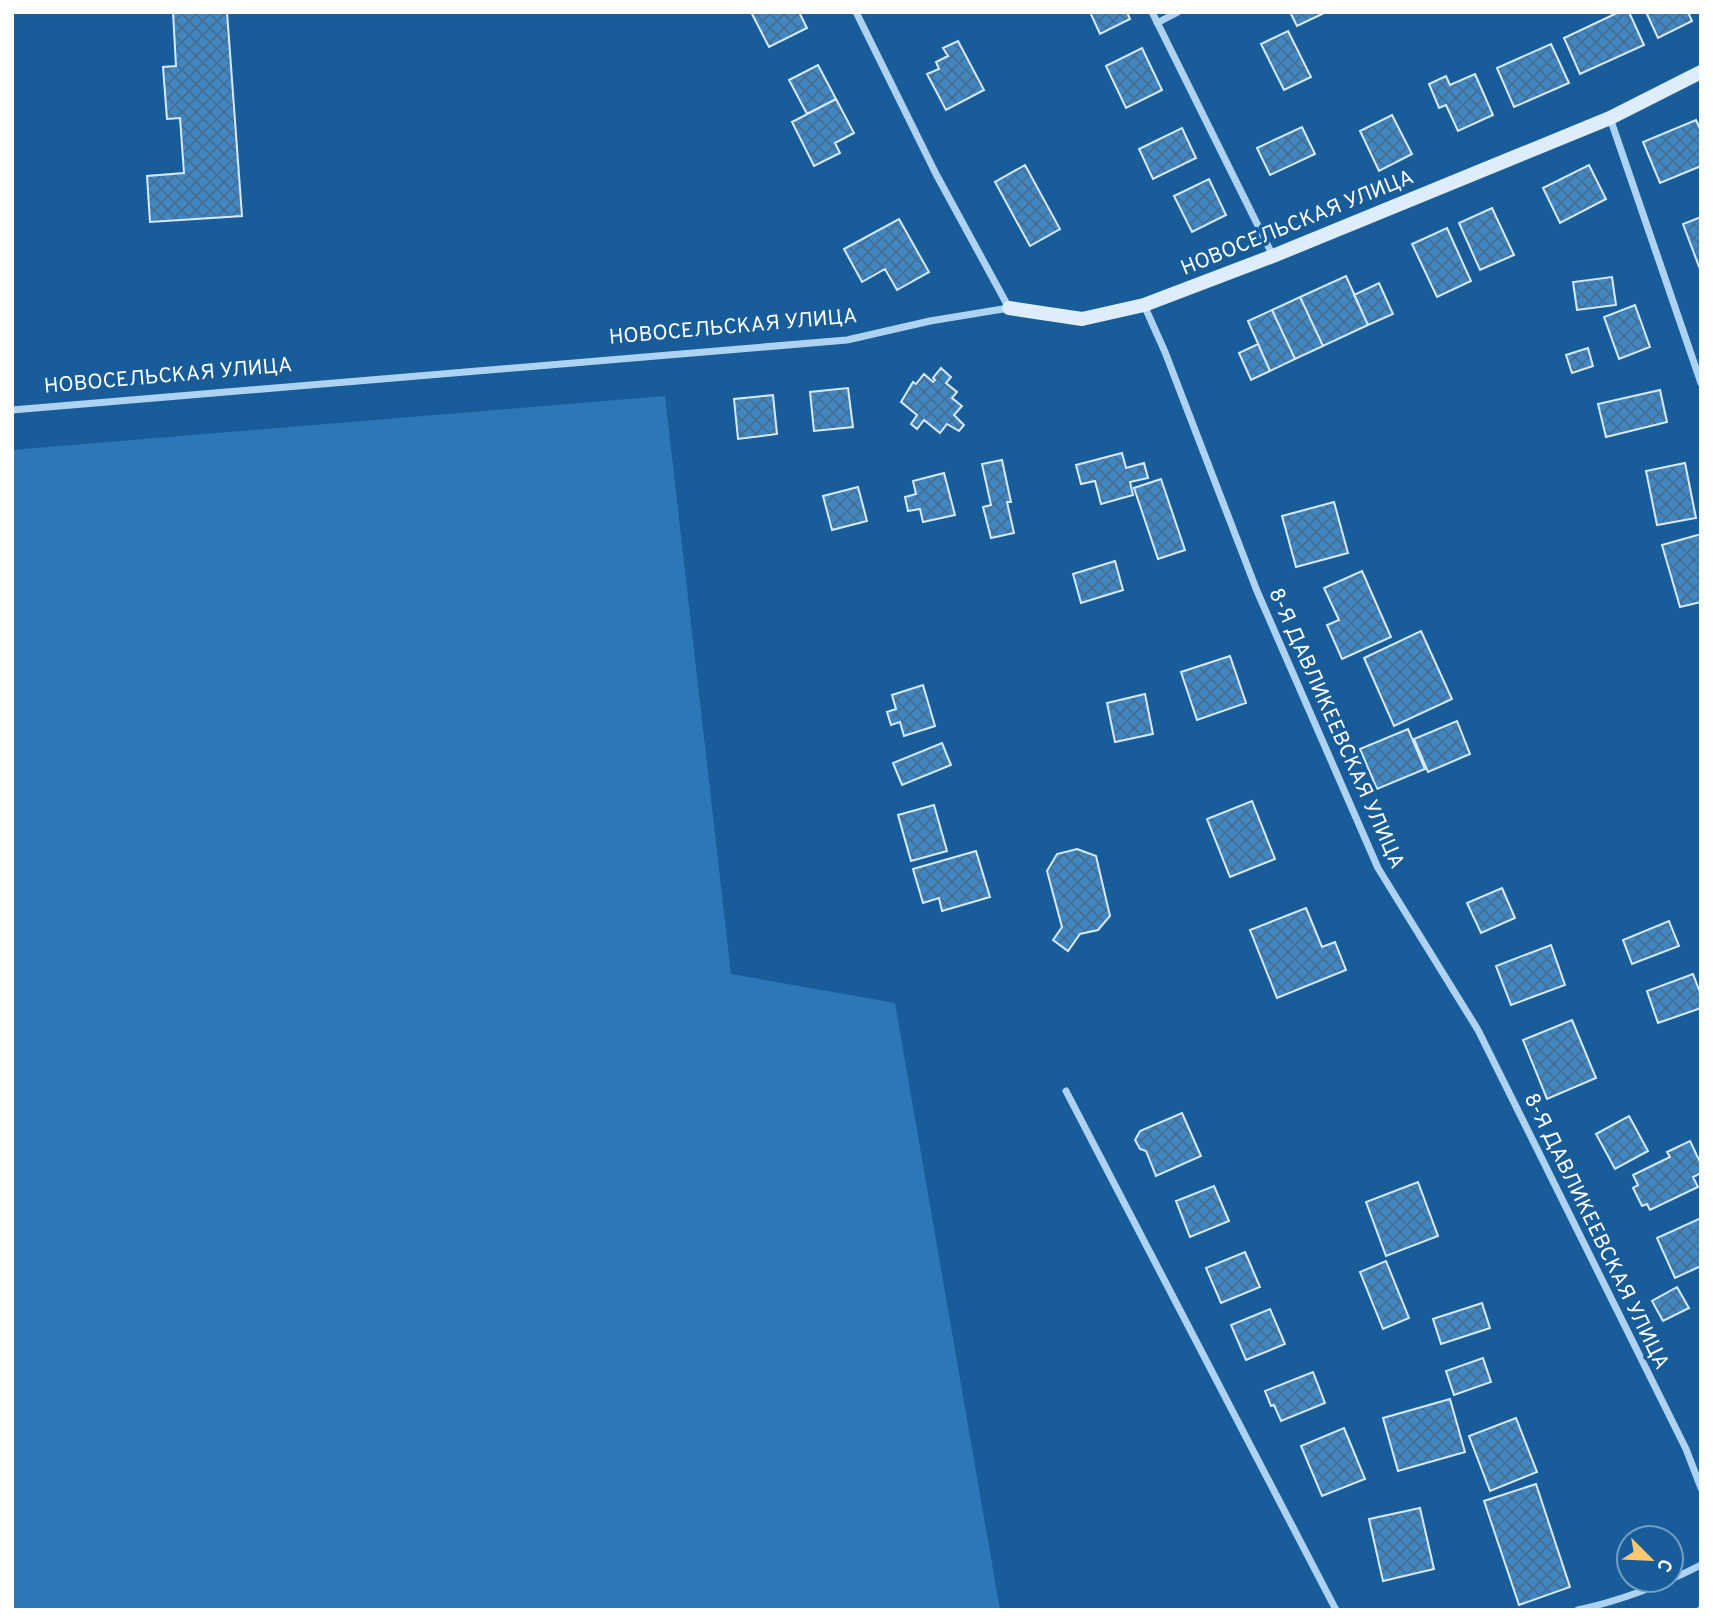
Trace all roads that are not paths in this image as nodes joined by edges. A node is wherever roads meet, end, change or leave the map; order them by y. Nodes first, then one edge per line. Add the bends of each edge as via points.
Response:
1 (856, 12) edge
2 (1152, 12) edge
3 (1178, 12) edge
4 (1157, 23) junction
5 (1701, 72) edge
6 (1610, 118) junction
7 (1273, 256) junction
8 (1144, 305) junction
9 (1009, 307) junction
10 (1700, 380) edge
11 (12, 410) edge
12 (1066, 1091) dead end
13 (1701, 1488) edge
14 (1701, 1565) edge
15 (1336, 1610) edge
16 (1578, 1610) edge

1 - 9 street via 936,174
2 - 4 street
3 - 4 street
4 - 7 street
5 - 6 street, НОВОСЕЛЬСКАЯ УЛИЦА
6 - 7 street, НОВОСЕЛЬСКАЯ УЛИЦА
6 - 10 street
7 - 8 street, НОВОСЕЛЬСКАЯ УЛИЦА
8 - 9 street, НОВОСЕЛЬСКАЯ УЛИЦА via 1082,319
8 - 13 street, 8-Я ДАВЛИКЕЕВСКАЯ УЛИЦА via 1257,591 1378,868 1478,1030
9 - 11 street, НОВОСЕЛЬСКАЯ УЛИЦА via 847,340
12 - 15 street
14 - 16 street via 1658,1587

